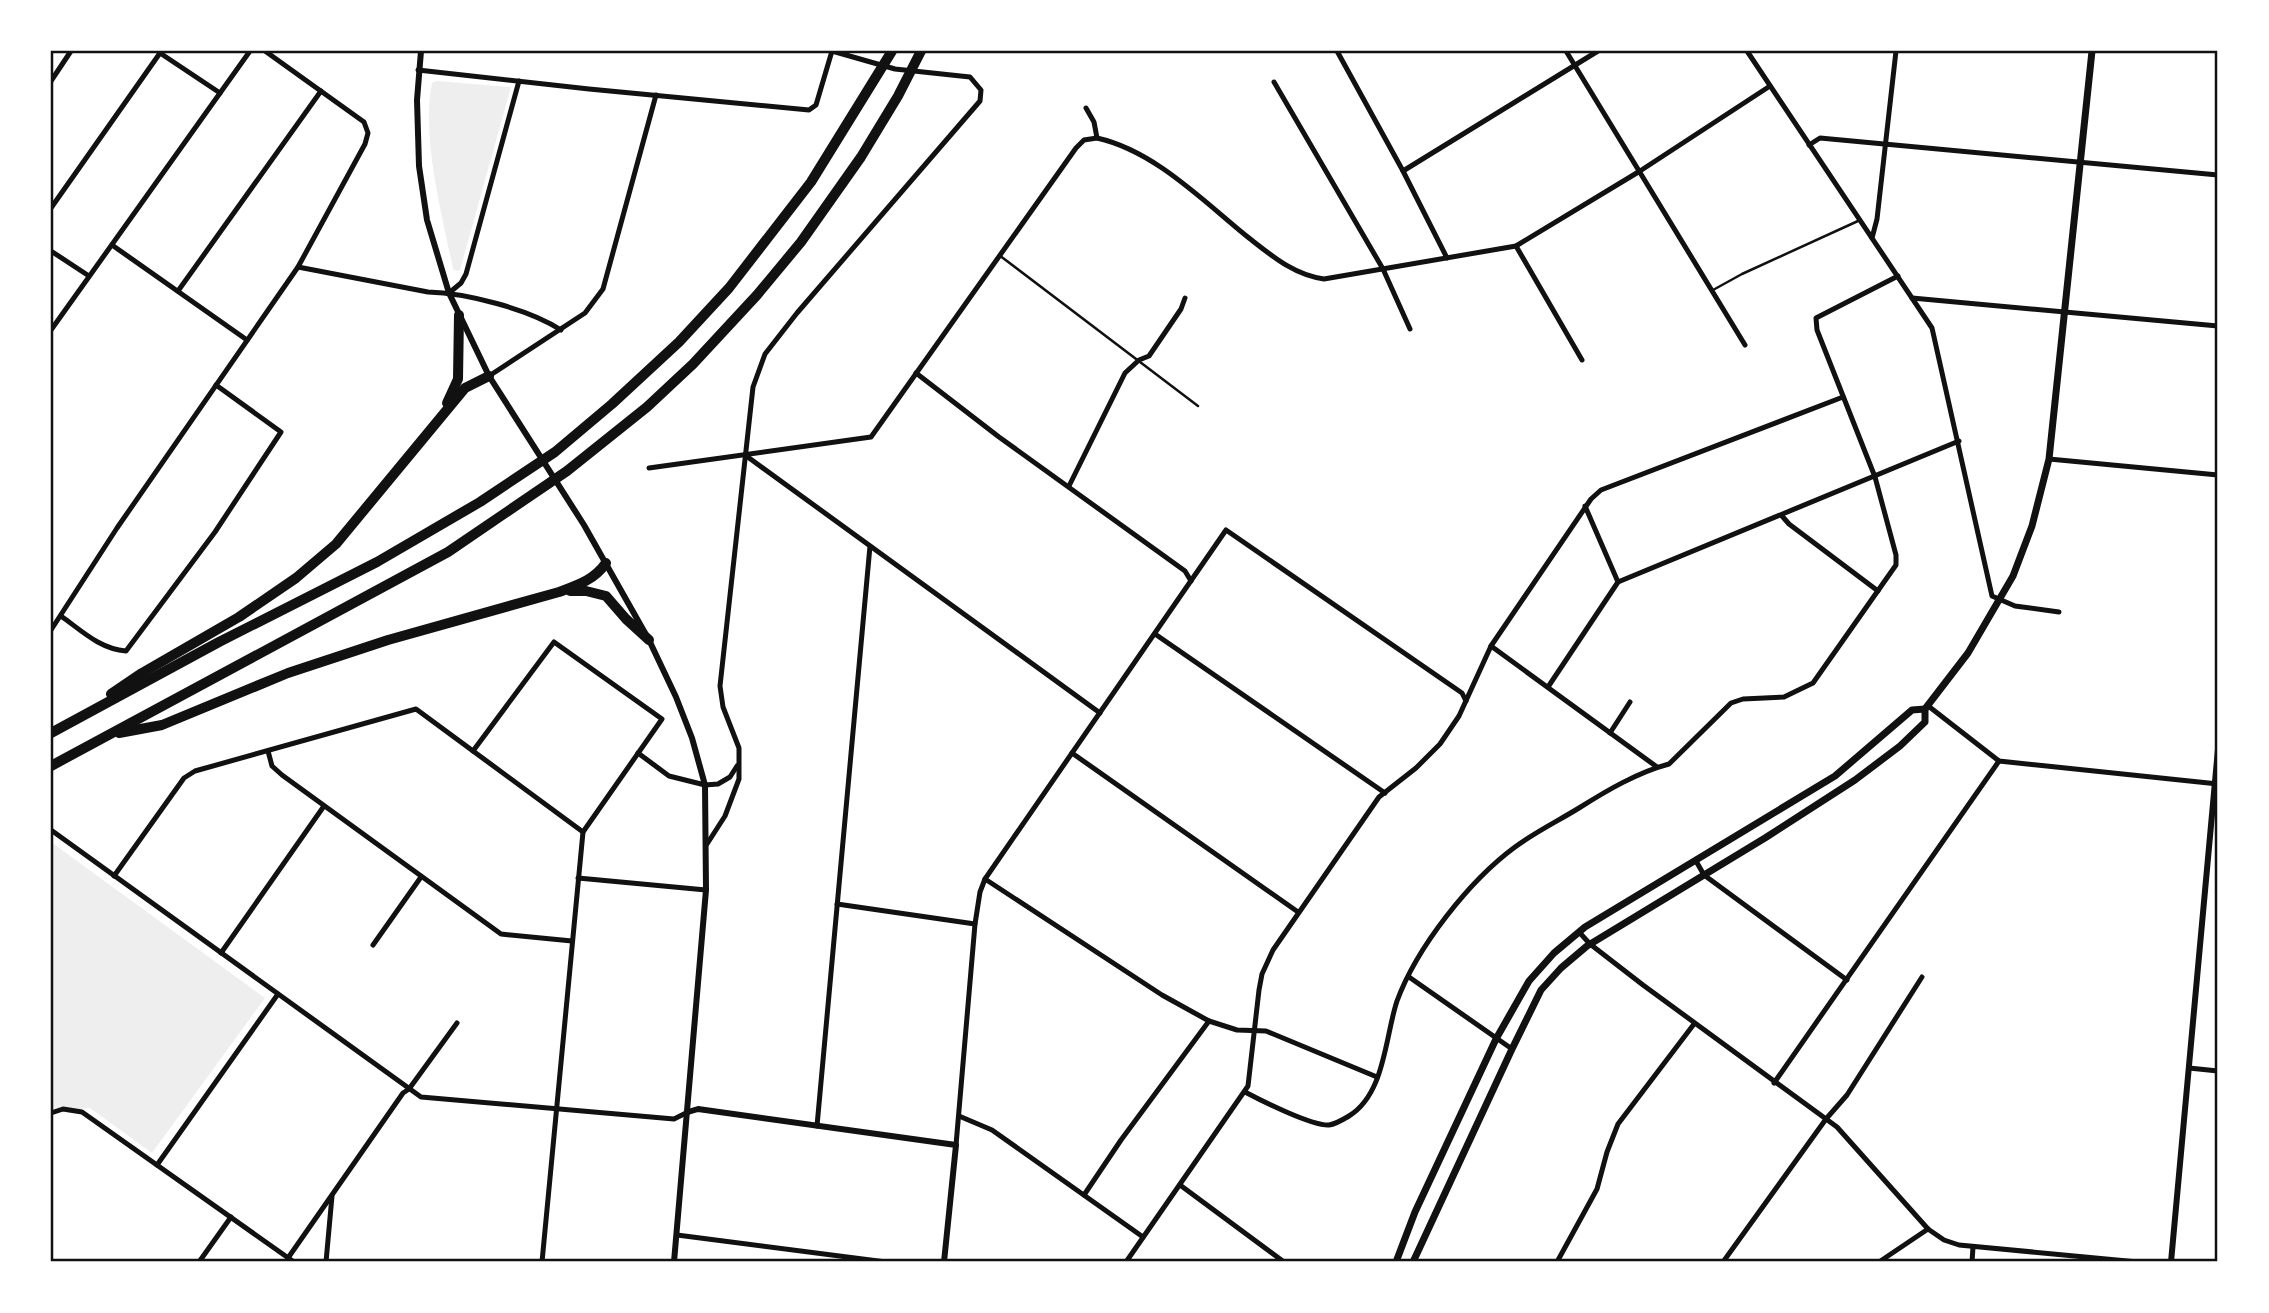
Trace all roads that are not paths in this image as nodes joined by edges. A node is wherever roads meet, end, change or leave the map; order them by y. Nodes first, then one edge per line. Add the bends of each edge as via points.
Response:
1 (71, 51) edge
2 (250, 51) edge
3 (265, 51) edge
4 (421, 51) edge
5 (832, 51) edge
6 (892, 51) edge
7 (921, 51) edge
8 (1337, 51) edge
9 (1566, 51) edge
10 (1598, 51) edge
11 (1746, 51) edge
12 (1896, 51) edge
13 (2092, 51) edge
14 (1575, 66) junction
15 (418, 70) junction
16 (51, 80) edge
17 (519, 81) junction
18 (1274, 82) dead end
19 (1770, 86) junction
20 (321, 91) junction
21 (220, 93) junction
22 (656, 95) junction
23 (1086, 108) dead end
24 (1097, 138) junction
25 (1886, 144) junction
26 (1810, 145) junction
27 (2080, 162) junction
28 (1403, 171) junction
29 (1640, 171) junction
30 (2218, 175) edge
31 (51, 208) edge
32 (1860, 220) junction
33 (1872, 238) junction
34 (112, 244) junction
35 (1516, 246) junction
36 (51, 251) edge
37 (999, 255) junction
38 (1447, 258) junction
39 (298, 267) junction
40 (1383, 269) junction
41 (89, 276) junction
42 (1898, 276) junction
43 (1713, 290) junction
44 (178, 291) junction
45 (449, 293) junction
46 (1185, 298) dead end
47 (1912, 298) junction
48 (2064, 312) junction
49 (459, 315) junction
50 (2218, 326) edge
51 (1410, 329) dead end
52 (51, 330) edge
53 (561, 330) junction
54 (247, 340) junction
55 (1745, 345) dead end
56 (1139, 360) junction
57 (1582, 360) dead end
58 (916, 373) junction
59 (489, 376) junction
60 (216, 385) junction
61 (1843, 397) junction
62 (1198, 406) dead end
63 (431, 429) junction
64 (1959, 441) junction
65 (745, 455) junction
66 (2049, 459) junction
67 (649, 468) dead end
68 (2218, 475) edge
69 (1875, 477) junction
70 (1069, 486) junction
71 (1585, 506) junction
72 (1782, 516) junction
73 (870, 546) junction
74 (606, 563) junction
75 (1191, 580) junction
76 (1618, 582) junction
77 (1878, 591) junction
78 (559, 592) junction
79 (1997, 600) junction
80 (2059, 612) dead end
81 (61, 616) junction
82 (51, 631) edge
83 (1155, 634) junction
84 (649, 639) junction
85 (1491, 646) junction
86 (1548, 687) junction
87 (1466, 701) junction
88 (1630, 702) dead end
89 (1926, 707) junction
90 (1100, 713) junction
91 (73, 721) junction
92 (51, 733) edge
93 (1610, 733) junction
94 (108, 735) junction
95 (2218, 749) edge
96 (268, 751) junction
97 (473, 751) junction
98 (638, 753) junction
99 (1072, 753) junction
100 (1999, 761) junction
101 (739, 763) junction
102 (51, 766) edge
103 (1657, 767) junction
104 (2217, 784) edge
105 (705, 785) junction
106 (1385, 793) junction
107 (324, 806) junction
108 (51, 830) edge
109 (583, 832) junction
110 (707, 844) junction
111 (1696, 860) junction
112 (1704, 875) junction
113 (114, 876) junction
114 (421, 877) junction
115 (578, 878) junction
116 (985, 879) junction
117 (706, 890) junction
118 (837, 904) junction
119 (1298, 912) junction
120 (975, 924) junction
121 (1579, 932) junction
122 (572, 941) junction
123 (1590, 944) junction
124 (373, 945) dead end
125 (221, 953) junction
126 (1409, 977) junction
127 (1922, 977) dead end
128 (1847, 980) junction
129 (278, 994) junction
130 (1209, 1021) junction
131 (457, 1023) dead end
132 (1694, 1024) junction
133 (1253, 1030) junction
134 (1496, 1039) junction
135 (1512, 1049) junction
136 (2189, 1069) junction
137 (2218, 1071) edge
138 (1377, 1077) junction
139 (1774, 1083) junction
140 (409, 1088) junction
141 (1245, 1092) junction
142 (556, 1109) junction
143 (688, 1112) junction
144 (51, 1113) edge
145 (959, 1116) junction
146 (1826, 1119) junction
147 (817, 1126) junction
148 (956, 1145) junction
149 (157, 1165) junction
150 (1180, 1185) junction
151 (333, 1194) junction
152 (1084, 1195) junction
153 (231, 1217) junction
154 (1928, 1229) junction
155 (677, 1235) junction
156 (1143, 1237) junction
157 (1973, 1247) junction
158 (288, 1258) junction
159 (2073, 1259) edge
160 (199, 1262) edge
161 (294, 1262) edge
162 (326, 1262) edge
163 (542, 1262) edge
164 (674, 1262) edge
165 (886, 1262) edge
166 (944, 1262) edge
167 (1126, 1262) edge
168 (1284, 1262) edge
169 (1396, 1262) edge
170 (1413, 1262) edge
171 (1557, 1262) edge
172 (1723, 1262) edge
173 (1879, 1262) edge
174 (1972, 1262) edge
175 (2138, 1262) edge
176 (2171, 1262) edge

1 - 16 street
2 - 21 street
3 - 20 street
4 - 15 street
5 - 22 street via 816,105 809,110
5 - 65 street via 895,69 970,77 981,90 980,101 765,354 753,387
6 - 91 highway via 811,182 729,288 679,342 555,452 377,562
7 - 94 highway via 861,157 801,242 702,354 647,407 567,471 448,552
8 - 28 street
9 - 14 street
10 - 14 street
11 - 19 street
12 - 25 street
13 - 27 main road
14 - 28 street
14 - 29 street
15 - 17 street
15 - 45 street via 419,166 427,220
17 - 22 street
17 - 45 street via 466,274
18 - 40 street
19 - 26 street
19 - 29 street
20 - 39 street via 364,121 368,134
20 - 44 street
21 - 31 street via 160,52
21 - 34 street
22 - 53 street via 603,289 585,313
23 - 24 street
24 - 37 street via 1084,140 1076,148
24 - 40 street via 1153,160 1281,263 1315,278
25 - 26 street via 1820,138
25 - 27 street
25 - 33 street
26 - 32 street
27 - 30 street
27 - 48 main road
28 - 38 street
29 - 35 street
29 - 43 street
32 - 33 street
32 - 43 lane
33 - 42 street
34 - 41 street
34 - 44 street
35 - 38 street
35 - 57 street
36 - 41 street
37 - 56 lane
37 - 58 street
38 - 40 street
39 - 45 street
39 - 54 street
40 - 51 street
41 - 52 street
42 - 47 street
42 - 61 street via 1816,318
43 - 55 street
44 - 54 street
45 - 49 street
45 - 53 street via 536,316
46 - 56 street via 1149,356
47 - 48 street
47 - 64 street via 1932,328
48 - 50 street
48 - 66 main road
49 - 59 street
49 - 63 highway via 458,379
53 - 59 street
54 - 60 street
56 - 62 lane
56 - 70 street via 1125,373
58 - 65 street via 871,437
58 - 70 street
59 - 63 highway via 465,388
59 - 74 street
60 - 81 street
60 - 81 street via 281,432 215,532 126,651 103,647
61 - 69 street
61 - 71 street via 1601,490
63 - 91 highway via 335,544 296,578
64 - 69 street
64 - 79 street via 1992,596
65 - 67 street
65 - 73 street
65 - 101 street via 720,686
66 - 68 street
66 - 79 main road via 2032,526
69 - 72 street
69 - 77 street via 1896,555 1896,565
70 - 75 street
71 - 76 street
71 - 85 street
72 - 76 street
72 - 77 street
73 - 90 street
73 - 118 street
74 - 78 highway via 587,582
74 - 84 street
75 - 83 street
75 - 87 street via 1226,530 1462,693
76 - 86 street
77 - 103 street via 1813,683 1784,697 1731,703 1669,764
78 - 84 highway via 586,591 606,597
78 - 94 highway via 388,640 288,673 162,724
79 - 80 street
79 - 89 main road via 1968,653
81 - 82 street
83 - 90 street
83 - 106 street
84 - 105 street via 680,707
85 - 86 street
85 - 87 street
86 - 93 street
87 - 106 street via 1434,752
88 - 93 street
89 - 100 street
89 - 111 main road via 1912,710 1835,776
89 - 112 main road via 1925,722 1878,764
90 - 99 street
91 - 92 highway
93 - 103 street
94 - 102 highway
95 - 104 street
96 - 97 street via 416,709
96 - 107 street via 272,766
96 - 113 street via 184,778
97 - 98 street via 554,642 662,719
97 - 109 street
98 - 105 street via 669,776
98 - 109 street
99 - 116 street
99 - 119 street
100 - 104 street
100 - 128 street
101 - 105 street via 730,777
101 - 110 street via 739,779 725,816
103 - 126 street via 1516,845 1490,867 1436,929
104 - 136 street
105 - 110 street
106 - 119 street
107 - 114 street
107 - 125 street
108 - 113 street
109 - 115 street
110 - 117 street
111 - 112 street
111 - 121 main road
112 - 123 main road
112 - 128 street
113 - 125 street
114 - 122 street via 501,934
114 - 124 street
115 - 117 street
115 - 122 street
116 - 120 street
116 - 130 street
117 - 143 street
118 - 120 street
118 - 147 street
119 - 133 street via 1268,959
120 - 145 street
121 - 123 street
121 - 134 main road via 1529,981
122 - 142 street
123 - 132 street
123 - 135 main road via 1541,990
125 - 129 street
126 - 134 street
126 - 138 street
127 - 146 street via 1861,1075
128 - 139 street
129 - 140 street
129 - 149 street
130 - 133 street
130 - 152 street
131 - 140 street
132 - 139 street
132 - 171 street via 1618,1124 1597,1189
133 - 138 street via 1266,1031
133 - 141 street
134 - 135 street
134 - 169 main road
135 - 170 main road
136 - 137 street
136 - 176 street
138 - 141 street via 1360,1108 1329,1125
139 - 146 street
140 - 142 street via 421,1097
140 - 151 street
141 - 150 street
142 - 143 street via 674,1119
142 - 163 street
143 - 147 street via 698,1109
143 - 155 street
144 - 149 street via 63,1109 82,1112
145 - 148 street
145 - 152 street via 992,1130
146 - 154 street
146 - 172 street
147 - 148 street
148 - 166 street
149 - 153 street
150 - 156 street
150 - 168 street
151 - 158 street
151 - 162 street
152 - 156 street
153 - 158 street
153 - 160 street
154 - 157 street via 1944,1240
154 - 173 street
155 - 164 street
155 - 165 street
156 - 167 street
157 - 159 street
157 - 174 street
158 - 161 street
159 - 175 street

